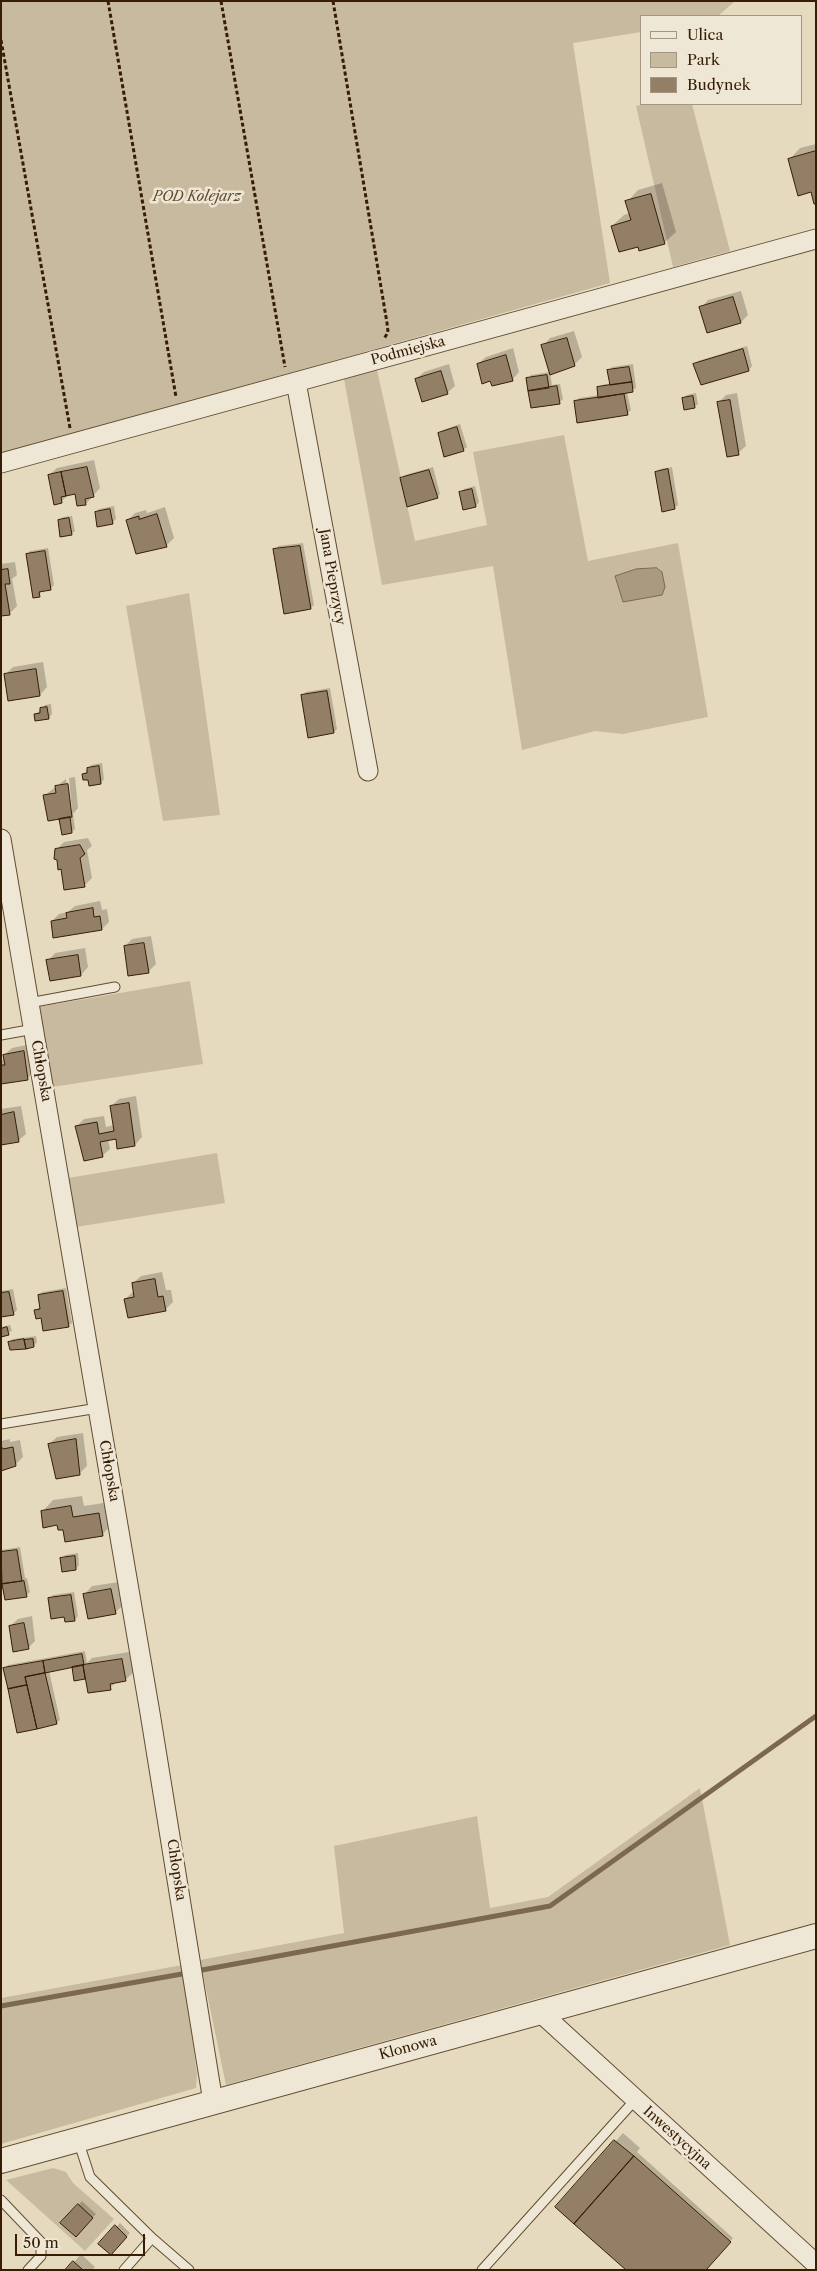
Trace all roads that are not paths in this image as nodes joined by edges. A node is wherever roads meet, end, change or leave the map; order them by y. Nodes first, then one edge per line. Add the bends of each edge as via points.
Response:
1 (816, 239) edge
2 (295, 374) junction
3 (1, 463) edge
4 (368, 772) dead end
5 (1, 840) edge
6 (115, 987) dead end
7 (29, 1003) junction
8 (34, 1029) junction
9 (1, 1035) edge
10 (98, 1408) junction
11 (1, 1424) edge
12 (816, 1936) edge
13 (540, 2012) junction
14 (635, 2100) junction
15 (214, 2102) junction
16 (78, 2140) junction
17 (1, 2161) edge
18 (1, 2200) edge
19 (152, 2238) junction
20 (816, 2264) edge
21 (28, 2270) edge
22 (124, 2270) edge
23 (189, 2270) edge
24 (482, 2270) edge

1 - 2 street, Podmiejska
2 - 3 street, Podmiejska via 179,414
2 - 4 street, Jana Pieprzycy
5 - 7 street, Chłopska
6 - 7 lane
7 - 8 street, Chłopska
8 - 9 lane
8 - 10 street, Chłopska
10 - 11 lane
10 - 15 street, Chłopska
12 - 13 street, Klonowa
13 - 14 street, Inwestycyjna
13 - 15 street, Klonowa
14 - 20 street, Inwestycyjna
14 - 24 lane
15 - 16 street, Klonowa
16 - 17 street, Klonowa
16 - 19 lane via 90,2177
18 - 21 lane via 41,2242 41,2256
19 - 22 lane
19 - 23 lane

